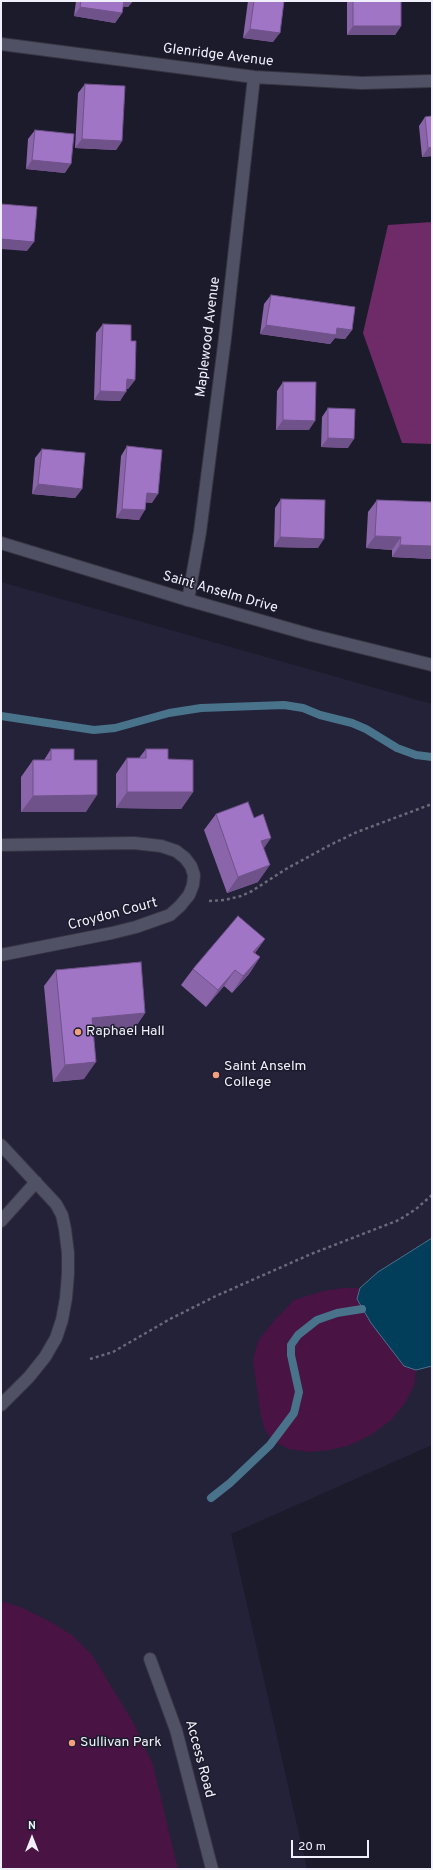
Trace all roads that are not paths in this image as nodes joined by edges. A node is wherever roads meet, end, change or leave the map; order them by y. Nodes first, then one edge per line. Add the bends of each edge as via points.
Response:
1 (1, 44) edge
2 (254, 77) junction
3 (432, 81) edge
4 (1, 543) edge
5 (188, 600) junction
6 (432, 664) edge
7 (1, 845) edge
8 (1, 955) edge
9 (1, 1145) edge
10 (36, 1182) junction
11 (1, 1221) edge
12 (1, 1405) edge
13 (150, 1659) dead end
14 (212, 1869) edge

1 - 2 street, Glenridge Avenue
2 - 3 street, Glenridge Avenue via 362,83
2 - 5 street, Maplewood Avenue via 225,338 200,532
4 - 5 street, Saint Anselm Drive
5 - 6 street, Saint Anselm Drive
7 - 8 street, Croydon Court via 134,843 161,846 176,851 191,866 194,875 189,895 170,915 98,936
9 - 10 street
10 - 11 street
10 - 12 street via 56,1204 62,1215 68,1253 66,1298 56,1338 45,1357
13 - 14 street, Access Road via 176,1730

